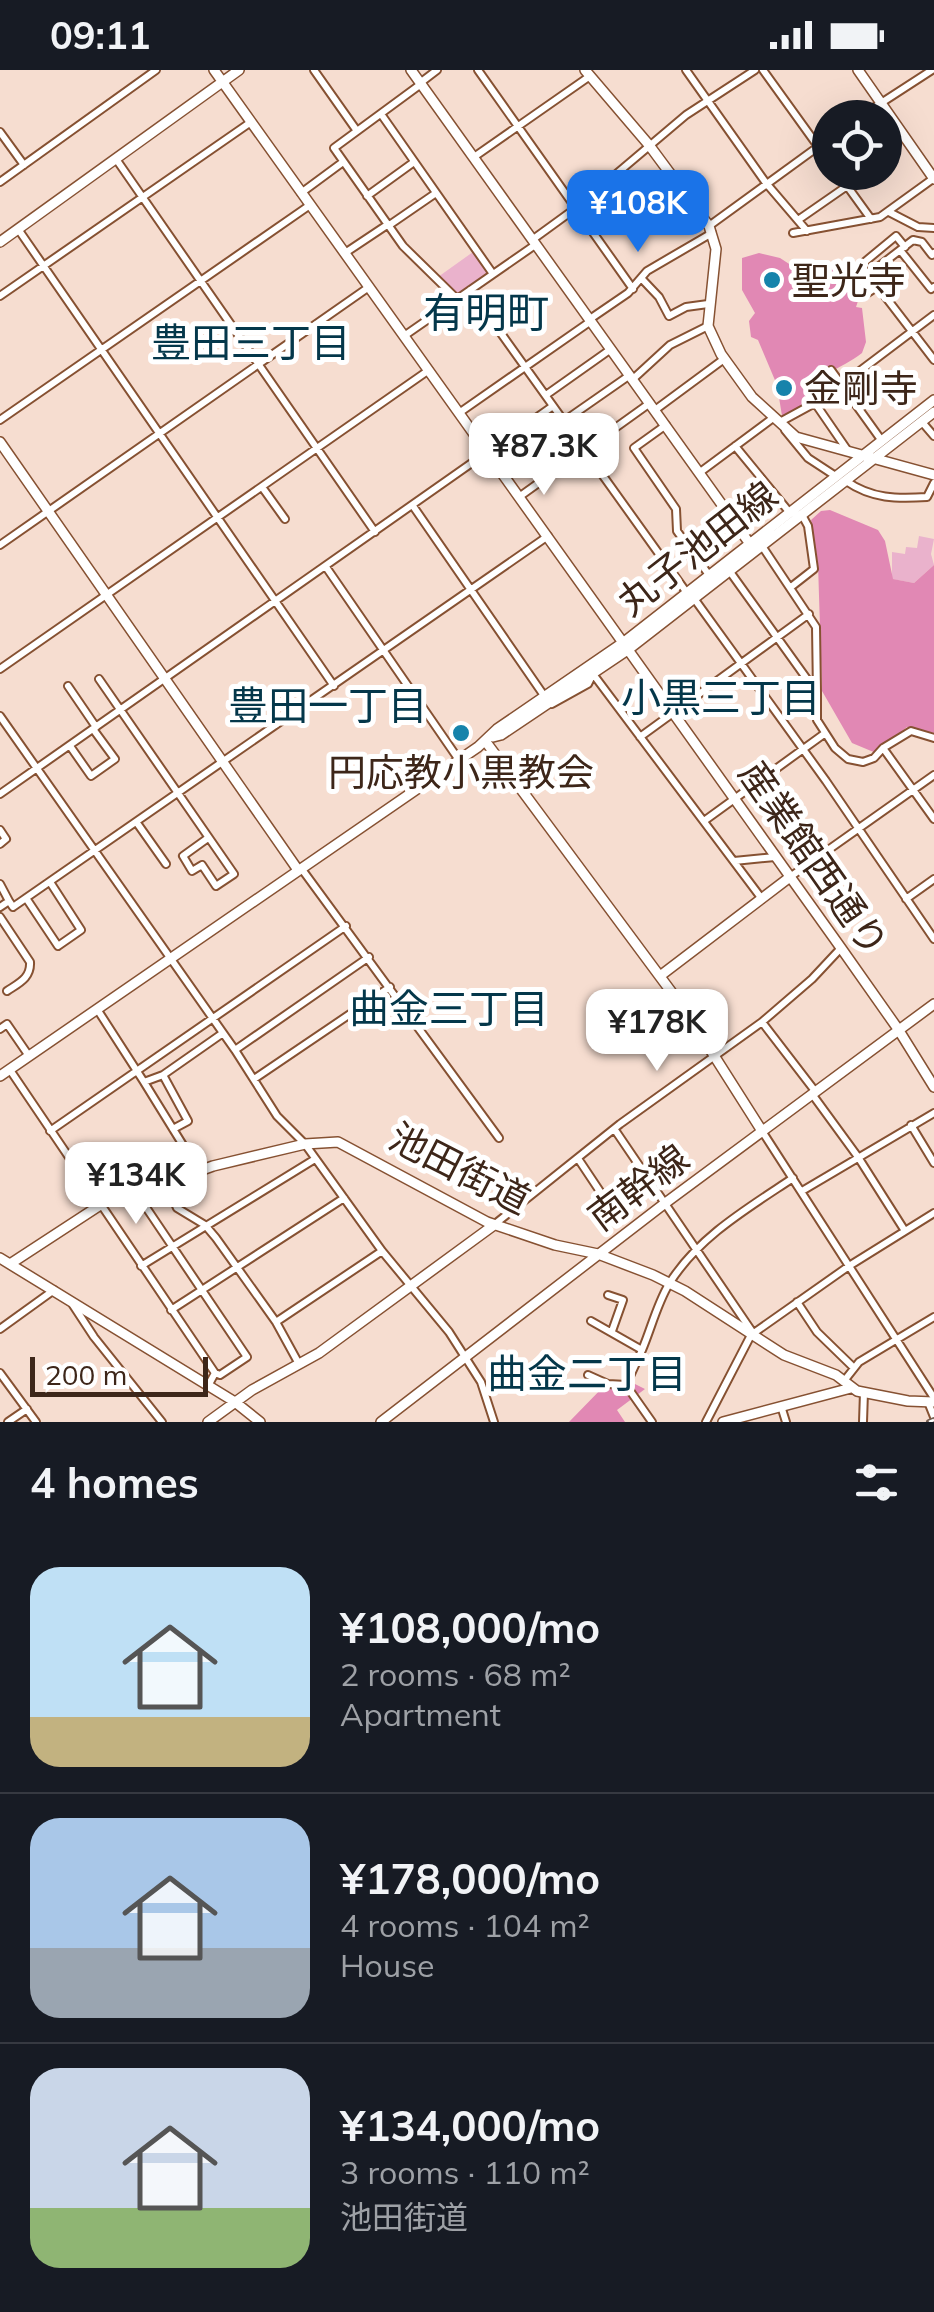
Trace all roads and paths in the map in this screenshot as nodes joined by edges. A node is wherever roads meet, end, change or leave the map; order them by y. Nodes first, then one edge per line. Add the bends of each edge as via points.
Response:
1 (156, 70) edge
2 (214, 70) edge
3 (239, 70) edge
4 (314, 70) edge
5 (411, 70) edge
6 (438, 70) edge
7 (478, 70) edge
8 (686, 70) edge
9 (755, 70) edge
10 (763, 70) edge
11 (858, 70) edge
12 (932, 70) edge
13 (590, 73) edge
14 (222, 82) junction
15 (420, 83) junction
16 (879, 100) edge
17 (882, 100) edge
18 (709, 103) junction
19 (380, 114) junction
20 (251, 122) junction
21 (518, 126) junction
22 (357, 131) junction
23 (0, 132) edge
24 (902, 133) edge
25 (812, 138) edge
26 (649, 145) junction
27 (812, 150) edge
28 (474, 157) junction
29 (116, 159) junction
30 (343, 162) junction
31 (414, 162) junction
32 (24, 165) junction
33 (934, 179) edge
34 (0, 182) edge
35 (766, 183) junction
36 (841, 190) edge
37 (850, 190) edge
38 (436, 192) junction
39 (301, 193) junction
40 (367, 196) junction
41 (142, 197) junction
42 (310, 205) junction
43 (576, 208) junction
44 (888, 212) junction
45 (798, 220) junction
46 (871, 220) junction
47 (388, 226) junction
48 (934, 228) edge
49 (18, 229) junction
50 (711, 229) junction
51 (807, 231) junction
52 (793, 232) dead end
53 (0, 242) edge
54 (533, 242) junction
55 (902, 249) junction
56 (345, 253) junction
57 (934, 254) edge
58 (43, 266) junction
59 (492, 274) junction
60 (869, 274) junction
61 (642, 278) junction
62 (201, 281) junction
63 (878, 286) junction
64 (369, 287) junction
65 (934, 287) edge
66 (634, 288) junction
67 (470, 290) junction
68 (866, 294) dead end
69 (0, 296) edge
70 (457, 299) junction
71 (708, 304) junction
72 (934, 316) edge
73 (591, 320) junction
74 (708, 326) junction
75 (913, 332) junction
76 (404, 336) junction
77 (611, 349) junction
78 (102, 350) junction
79 (724, 358) junction
80 (934, 360) edge
81 (259, 366) junction
82 (526, 367) junction
83 (429, 370) junction
84 (831, 370) dead end
85 (631, 377) junction
86 (842, 386) junction
87 (546, 395) junction
88 (934, 400) edge
89 (815, 403) junction
90 (553, 406) junction
91 (652, 407) junction
92 (934, 412) edge
93 (460, 413) junction
94 (0, 420) edge
95 (564, 422) junction
96 (922, 422) junction
97 (779, 423) junction
98 (666, 426) junction
99 (160, 434) junction
100 (934, 436) edge
101 (882, 441) junction
102 (0, 442) edge
103 (735, 446) junction
104 (317, 449) junction
105 (585, 450) junction
106 (848, 452) junction
107 (488, 453) junction
108 (864, 456) junction
109 (875, 458) junction
110 (699, 472) junction
111 (934, 475) edge
112 (842, 479) junction
113 (934, 484) edge
114 (262, 487) junction
115 (519, 497) junction
116 (413, 506) junction
117 (48, 511) junction
118 (790, 513) junction
119 (802, 516) junction
120 (217, 518) junction
121 (285, 520) dead end
122 (376, 532) junction
123 (548, 536) junction
124 (750, 544) junction
125 (0, 545) edge
126 (762, 546) junction
127 (326, 567) junction
128 (727, 568) junction
129 (710, 576) junction
130 (791, 587) junction
131 (472, 591) junction
132 (106, 595) junction
133 (692, 597) junction
134 (275, 602) junction
135 (809, 614) junction
136 (777, 638) junction
137 (626, 646) junction
138 (385, 652) junction
139 (740, 665) junction
140 (0, 669) edge
141 (593, 674) junction
142 (99, 679) dead end
143 (164, 680) junction
144 (68, 686) dead end
145 (334, 686) junction
146 (818, 693) junction
147 (545, 703) junction
148 (121, 710) junction
149 (674, 713) junction
150 (0, 716) edge
151 (94, 728) junction
152 (824, 734) junction
153 (640, 736) junction
154 (934, 738) edge
155 (486, 742) junction
156 (70, 746) junction
157 (883, 748) junction
158 (802, 750) junction
159 (459, 760) junction
160 (223, 763) junction
161 (36, 769) junction
162 (934, 775) edge
163 (914, 790) junction
164 (0, 794) edge
165 (179, 794) junction
166 (734, 798) junction
167 (934, 819) edge
168 (704, 821) junction
169 (137, 823) junction
170 (858, 829) junction
171 (0, 830) edge
172 (208, 838) junction
173 (0, 844) edge
174 (95, 852) junction
175 (777, 857) junction
176 (734, 861) junction
177 (166, 864) dead end
178 (299, 869) junction
179 (790, 877) junction
180 (934, 878) edge
181 (50, 882) junction
182 (0, 884) edge
183 (26, 898) junction
184 (762, 899) junction
185 (906, 899) junction
186 (9, 902) junction
187 (0, 908) edge
188 (0, 916) edge
189 (346, 926) junction
190 (934, 939) edge
191 (841, 948) junction
192 (369, 957) junction
193 (171, 959) junction
194 (660, 976) junction
195 (390, 987) junction
196 (8, 991) dead end
197 (929, 1007) edge
198 (98, 1009) junction
199 (214, 1019) junction
200 (934, 1020) edge
201 (762, 1022) junction
202 (0, 1028) edge
203 (898, 1029) junction
204 (223, 1033) junction
205 (235, 1050) junction
206 (714, 1055) junction
207 (30, 1057) junction
208 (10, 1070) junction
209 (139, 1070) junction
210 (0, 1076) edge
211 (163, 1076) junction
212 (254, 1080) junction
213 (144, 1082) junction
214 (934, 1087) edge
215 (813, 1093) junction
216 (934, 1114) edge
217 (911, 1125) junction
218 (172, 1129) junction
219 (615, 1130) junction
220 (50, 1131) junction
221 (762, 1131) junction
222 (499, 1138) dead end
223 (305, 1144) junction
224 (858, 1157) junction
225 (315, 1159) junction
226 (579, 1160) junction
227 (934, 1163) edge
228 (199, 1171) junction
229 (793, 1178) junction
230 (166, 1182) junction
231 (802, 1192) junction
232 (137, 1194) junction
233 (603, 1196) dead end
234 (344, 1198) junction
235 (664, 1204) junction
236 (99, 1205) junction
237 (934, 1213) edge
238 (205, 1224) junction
239 (494, 1225) junction
240 (905, 1231) junction
241 (172, 1246) junction
242 (382, 1251) junction
243 (697, 1252) junction
244 (598, 1254) junction
245 (0, 1258) edge
246 (10, 1264) junction
247 (141, 1266) junction
248 (849, 1266) junction
249 (236, 1267) junction
250 (669, 1284) junction
251 (412, 1286) junction
252 (54, 1290) junction
253 (202, 1290) junction
254 (608, 1294) dead end
255 (70, 1300) junction
256 (798, 1302) junction
257 (172, 1310) junction
258 (934, 1317) edge
259 (592, 1321) dead end
260 (276, 1322) junction
261 (0, 1328) edge
262 (612, 1330) junction
263 (752, 1335) junction
264 (897, 1340) junction
265 (642, 1350) junction
266 (465, 1357) junction
267 (299, 1364) junction
268 (854, 1367) junction
269 (0, 1373) edge
270 (215, 1374) junction
271 (588, 1374) dead end
272 (3, 1384) edge
273 (847, 1384) junction
274 (931, 1384) edge
275 (626, 1385) junction
276 (208, 1386) junction
277 (864, 1392) junction
278 (932, 1401) edge
279 (235, 1402) junction
280 (781, 1406) junction
281 (27, 1409) junction
282 (934, 1416) edge
283 (387, 1420) edge
284 (8, 1422) edge
285 (36, 1422) edge
286 (162, 1422) edge
287 (208, 1422) edge
288 (260, 1422) edge
289 (494, 1422) edge
290 (652, 1422) edge
291 (706, 1422) edge
292 (723, 1422) edge
293 (786, 1422) edge
294 (861, 1422) edge

1 - 32 street
2 - 14 street, 産業館西通り
3 - 14 street
4 - 22 street
5 - 15 street
6 - 15 street
7 - 21 street
8 - 18 street
9 - 18 street
10 - 25 street
11 - 16 street
12 - 17 street
13 - 21 street
13 - 26 street
14 - 20 street, 産業館西通り
14 - 29 street
15 - 19 street
15 - 28 street
18 - 26 street
18 - 35 street
19 - 22 street
19 - 31 street
20 - 39 street, 産業館西通り
20 - 41 street
21 - 28 street
21 - 43 street
22 - 30 street via 334,148
23 - 32 street
24 - 33 street
26 - 43 street
26 - 50 street
27 - 35 street
28 - 54 street
29 - 41 street
29 - 49 street
30 - 39 street
30 - 40 street
31 - 38 street
31 - 40 street
32 - 34 street
33 - 44 street
35 - 45 street
35 - 50 street
36 - 45 street
37 - 46 street
38 - 47 street
38 - 59 street
39 - 42 street, 産業館西通り
40 - 47 street
41 - 58 street
41 - 62 street
42 - 56 street, 産業館西通り
42 - 62 street
43 - 54 street
43 - 66 street
44 - 46 street
44 - 48 street
45 - 51 street
46 - 51 street
47 - 56 street
47 - 70 street
49 - 53 street
49 - 58 street
50 - 61 street
50 - 71 street via 716,248
51 - 52 street
54 - 59 street
54 - 73 street
55 - 57 street via 913,240
55 - 60 street
55 - 60 street via 896,236 861,264
55 - 65 street
56 - 64 street, 産業館西通り
58 - 69 street
58 - 78 street
59 - 67 street
60 - 63 street
61 - 66 street
61 - 71 street via 669,316
62 - 78 street
62 - 81 street
63 - 68 street
63 - 75 street
64 - 76 street, 産業館西通り
64 - 81 street
66 - 73 street
67 - 70 street
67 - 82 street
70 - 76 street
71 - 74 street
72 - 75 street
73 - 77 street
73 - 82 street
74 - 79 street
74 - 85 street via 670,345
75 - 80 street
75 - 86 street
76 - 83 street, 産業館西通り
77 - 85 street
77 - 87 street
78 - 94 street
78 - 99 street
79 - 91 street
79 - 97 street
81 - 99 street
81 - 104 street
82 - 87 street
82 - 93 street
83 - 93 street, 産業館西通り
83 - 104 street
84 - 86 street
85 - 91 street
85 - 95 street
86 - 89 street
86 - 101 street
87 - 90 street
88 - 101 street, 丸子池田線
89 - 97 street
89 - 106 street
90 - 95 street
90 - 107 street
91 - 98 street
91 - 105 street
92 - 96 street, 丸子池田線
93 - 107 street, 産業館西通り
95 - 105 street
96 - 100 street
96 - 109 street, 丸子池田線
97 - 103 street
97 - 106 street via 796,437
97 - 112 street via 808,458
98 - 110 street
98 - 129 street via 634,448 676,508 677,531
99 - 117 street
99 - 120 street
101 - 108 street, 丸子池田線
102 - 117 street
103 - 110 street
103 - 118 street
104 - 114 street
104 - 122 street
105 - 115 street
105 - 133 street
106 - 108 street
107 - 115 street, 産業館西通り
107 - 116 street
108 - 109 street
108 - 112 street, 丸子池田線
109 - 111 street
109 - 112 street, 丸子池田線
110 - 124 street
112 - 113 street via 891,499 928,497
112 - 118 street, 丸子池田線
112 - 119 street, 丸子池田線
114 - 120 street
114 - 121 street
115 - 123 street, 産業館西通り
116 - 122 street
116 - 131 street
117 - 125 street
117 - 132 street
118 - 119 street
118 - 124 street, 丸子池田線
119 - 126 street, 丸子池田線
119 - 130 street via 815,565
120 - 132 street
120 - 134 street
122 - 127 street
123 - 131 street
123 - 137 street, 産業館西通り
124 - 126 street
124 - 128 street, 丸子池田線
126 - 128 street, 丸子池田線
126 - 130 street
127 - 134 street
127 - 138 street
128 - 129 street, 丸子池田線
128 - 133 street, 丸子池田線
128 - 136 street
129 - 133 street, 丸子池田線
130 - 135 street
131 - 138 street
131 - 147 street
132 - 140 street
132 - 143 street
133 - 137 street, 丸子池田線
133 - 139 street
134 - 143 street
134 - 145 street
135 - 136 street
135 - 146 street via 818,636
136 - 139 street
136 - 146 street
137 - 141 street, 丸子池田線
137 - 147 street, 丸子池田線
137 - 149 street, 産業館西通り
138 - 145 street
138 - 159 street
139 - 149 street
139 - 158 street
141 - 147 street, 丸子池田線
141 - 153 street
142 - 148 street
143 - 148 street
143 - 160 street
144 - 151 street
145 - 160 street
146 - 152 street
147 - 155 street, 丸子池田線
148 - 151 street
148 - 165 street
149 - 153 street
149 - 166 street, 産業館西通り
150 - 161 street
151 - 156 street
151 - 156 street via 114,760 91,776
152 - 157 street via 854,762 868,761
152 - 158 street
153 - 168 street
154 - 157 street via 911,731
155 - 159 street, 丸子池田線
155 - 194 street
156 - 161 street
157 - 163 street
158 - 166 street
158 - 170 street
159 - 178 street, 丸子池田線
160 - 165 street
160 - 178 street
161 - 164 street
161 - 174 street
162 - 163 street
163 - 167 street
163 - 170 street
165 - 169 street
165 - 172 street
166 - 168 street
166 - 175 street, 産業館西通り
168 - 176 street
169 - 174 street
169 - 177 street
170 - 179 street
170 - 185 street
171 - 173 street via 6,839
172 - 172 street via 182,856 192,871 202,865 216,886 234,874
174 - 181 street
174 - 193 street
175 - 176 street
175 - 179 street, 産業館西通り
176 - 184 street
178 - 189 street
178 - 193 street, 丸子池田線
179 - 184 street
179 - 191 street, 産業館西通り
180 - 185 street
181 - 183 street
181 - 183 street via 81,930 58,946
182 - 186 street
183 - 186 street via 13,907
184 - 194 street
185 - 190 street
186 - 187 street
188 - 196 street via 30,962 28,976
189 - 192 street
189 - 199 street
191 - 201 street
191 - 203 street, 産業館西通り
192 - 195 street
192 - 205 street
193 - 198 street, 丸子池田線
193 - 199 street
194 - 206 street
195 - 212 street
195 - 222 street
197 - 200 street
197 - 203 street, 南幹線
198 - 207 street, 丸子池田線
198 - 209 street
199 - 204 street
199 - 209 street
201 - 206 street
201 - 215 street
202 - 207 street via 8,1024
203 - 214 street, 産業館西通り
203 - 215 street, 南幹線
204 - 205 street
204 - 211 street
205 - 212 street
206 - 219 street
206 - 221 street
207 - 208 street, 丸子池田線
208 - 210 street, 丸子池田線
208 - 220 street
209 - 213 street
209 - 220 street
211 - 213 street
211 - 218 street via 188,1122
212 - 223 street
213 - 218 street
215 - 221 street, 南幹線
215 - 224 street
216 - 217 street
217 - 224 street
217 - 227 street
218 - 228 street
219 - 226 street
219 - 235 street
220 - 236 street
221 - 229 street
221 - 235 street, 南幹線
223 - 225 street
223 - 228 street, 池田街道
223 - 239 street, 池田街道 via 346,1144
224 - 231 street
224 - 240 street
225 - 234 street
225 - 238 street
226 - 233 street
226 - 239 street
228 - 230 street, 池田街道
229 - 231 street
229 - 243 street via 719,1227
230 - 232 street, 池田街道
230 - 238 street via 178,1208
231 - 248 street
232 - 236 street, 池田街道
232 - 241 street
234 - 242 street
234 - 249 street
235 - 243 street
235 - 244 street, 南幹線
236 - 246 street, 池田街道
236 - 247 street
237 - 240 street
238 - 241 street
238 - 249 street
239 - 244 street, 池田街道
239 - 251 street
240 - 248 street
241 - 247 street
241 - 253 street
242 - 251 street
242 - 260 street
243 - 250 street
243 - 263 street
244 - 250 street, 池田街道
244 - 266 street, 南幹線
245 - 246 street
246 - 252 street
247 - 257 street
248 - 256 street
248 - 264 street
249 - 253 street
249 - 260 street
250 - 263 street, 池田街道
250 - 265 street
251 - 266 street
251 - 267 street
252 - 255 street
252 - 261 street
253 - 257 street
253 - 270 street via 248,1357
254 - 262 street via 624,1300
255 - 276 street
255 - 286 street
256 - 263 street
256 - 268 street via 817,1332
257 - 270 street
258 - 264 street
259 - 262 street
260 - 267 street
262 - 265 street
263 - 273 street, 池田街道
263 - 291 street
264 - 268 street
264 - 274 street
265 - 275 street
266 - 283 street, 南幹線
266 - 289 street via 482,1382
267 - 279 street
268 - 273 street
269 - 272 street
270 - 276 street
271 - 275 street
272 - 281 street
273 - 277 street, 池田街道
273 - 280 street
274 - 278 street
275 - 290 street
276 - 279 street
277 - 278 street, 池田街道
277 - 294 street
278 - 282 street
279 - 287 street
279 - 288 street
280 - 292 street
280 - 293 street
281 - 284 street
281 - 285 street

